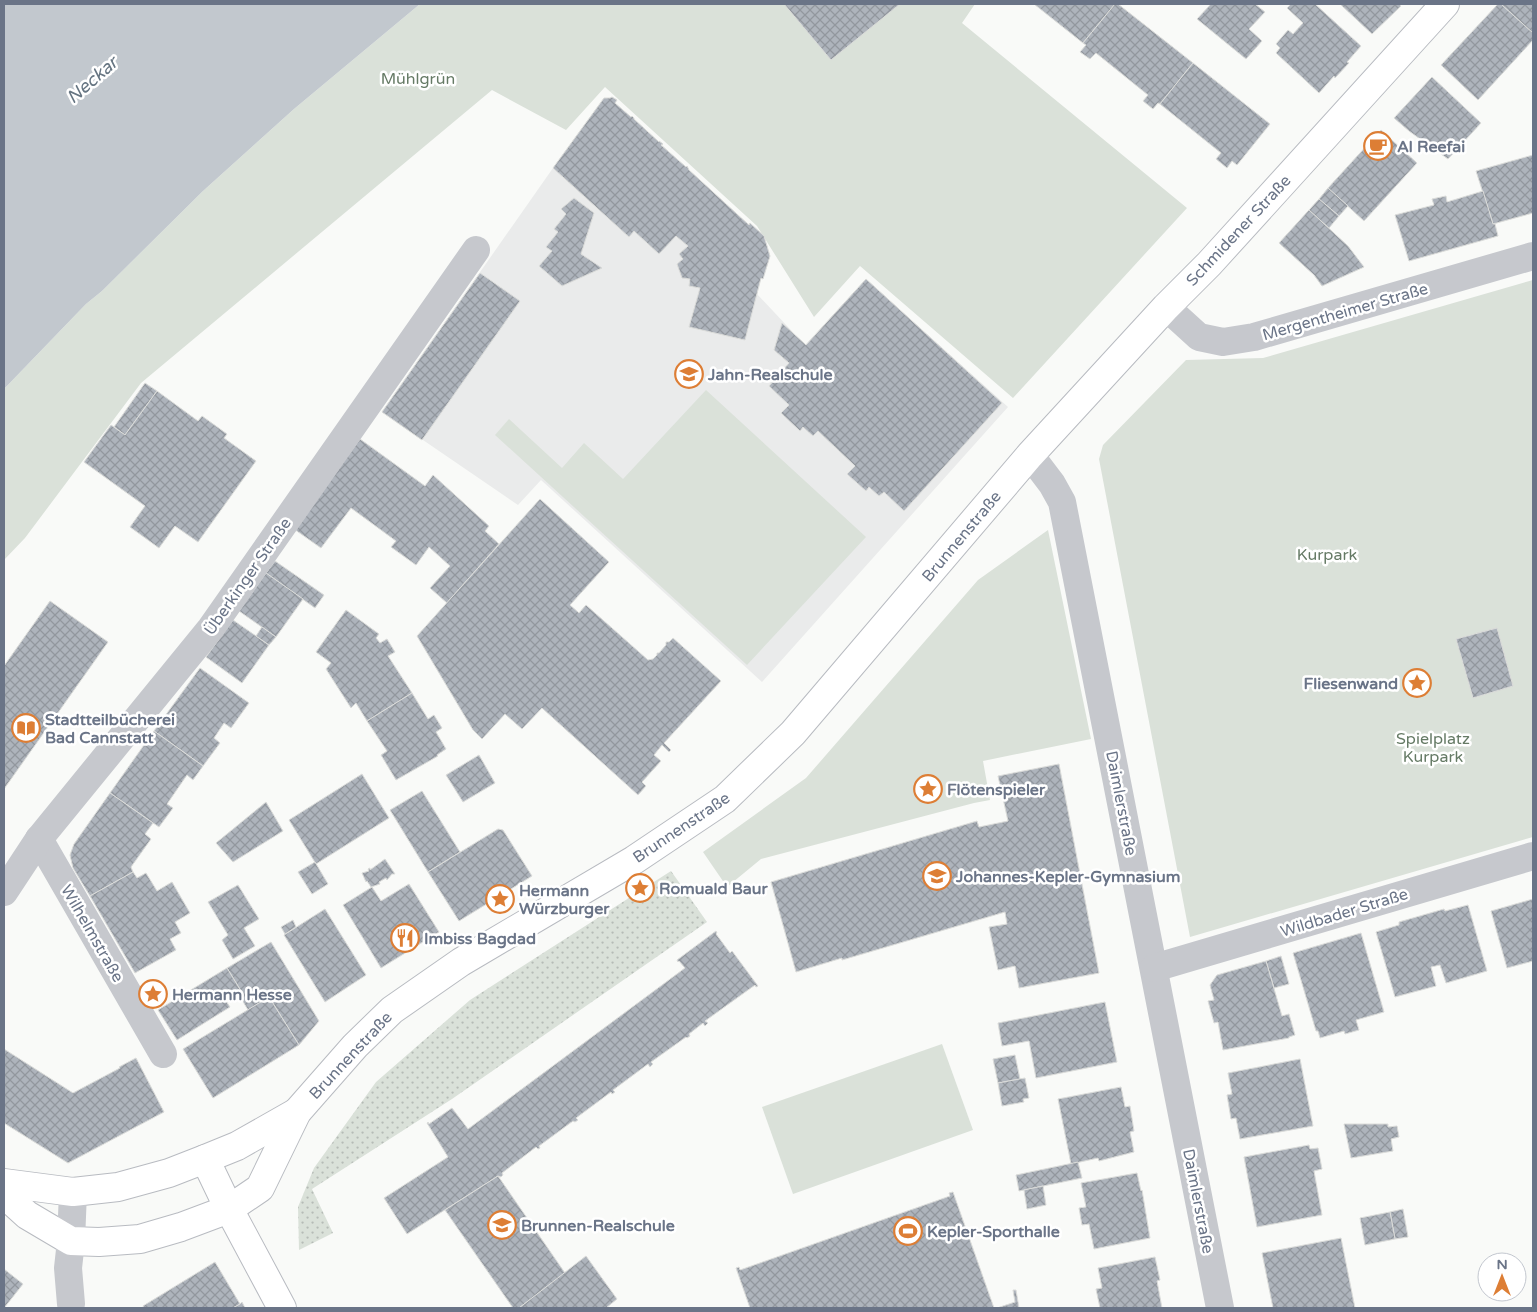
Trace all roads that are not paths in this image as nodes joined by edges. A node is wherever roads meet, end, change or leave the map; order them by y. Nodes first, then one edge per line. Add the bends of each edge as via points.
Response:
1 (1445, 4) edge
2 (476, 250) dead end
3 (1533, 256) edge
4 (1166, 307) junction
5 (1030, 454) junction
6 (39, 839) junction
7 (1533, 856) edge
8 (4, 892) edge
9 (1154, 968) junction
10 (163, 1054) dead end
11 (297, 1112) junction
12 (205, 1159) junction
13 (4, 1183) edge
14 (73, 1192) junction
15 (4, 1194) edge
16 (229, 1209) junction
17 (71, 1241) junction
18 (71, 1307) edge
19 (282, 1308) edge
20 (1220, 1308) edge

1 - 4 main road, Schmidener Straße via 1209,264
2 - 6 street, Überkinger Straße via 211,628
3 - 4 street, Mergentheimer Straße via 1254,337 1224,342 1199,337
4 - 5 main road, Schmidener Straße
5 - 9 street, Daimlerstraße via 1062,502
5 - 11 main road, Brunnenstraße via 794,733 725,799 634,860 461,962 392,1010 355,1046
6 - 8 street, Überkinger Straße
6 - 10 street, Wilhelmstraße
7 - 9 street, Wildbader Straße
9 - 20 street, Daimlerstraße
11 - 12 main road, Brunnenstraße via 237,1146
11 - 16 main road, Brunnenstraße via 260,1188
12 - 14 main road, Brunnenstraße via 118,1187
12 - 16 main road
13 - 14 main road, Brunnenstraße
14 - 17 street
15 - 17 main road, Brunnenstraße via 27,1216
16 - 17 main road, Brunnenstraße via 140,1239
16 - 19 main road
17 - 18 street via 68,1268

